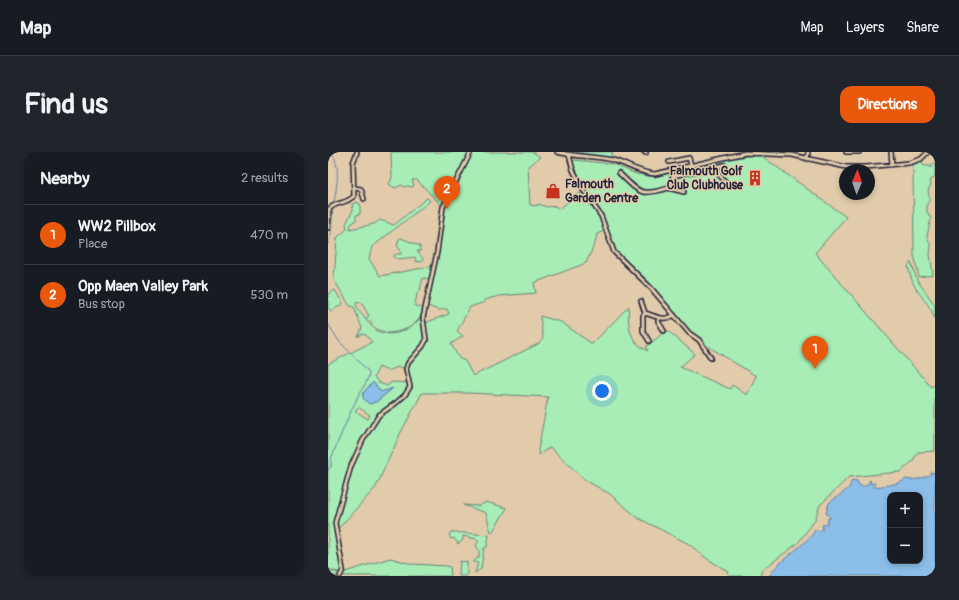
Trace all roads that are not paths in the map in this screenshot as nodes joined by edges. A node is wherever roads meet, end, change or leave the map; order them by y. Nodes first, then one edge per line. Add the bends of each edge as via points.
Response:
1 (357, 152) edge
2 (471, 152) edge
3 (557, 152) edge
4 (745, 152) edge
5 (808, 152) edge
6 (846, 152) edge
7 (860, 152) edge
8 (891, 152) edge
9 (928, 152) edge
10 (568, 154) edge
11 (807, 159) junction
12 (669, 162) dead end
13 (691, 165) junction
14 (724, 165) dead end
15 (892, 165) junction
16 (716, 166) junction
17 (619, 173) dead end
18 (728, 184) dead end
19 (355, 188) junction
20 (668, 188) junction
21 (684, 192) dead end
22 (364, 199) dead end
23 (328, 228) edge
24 (640, 301) dead end
25 (645, 313) junction
26 (674, 315) junction
27 (659, 318) junction
28 (664, 331) dead end
29 (649, 340) dead end
30 (711, 358) dead end
31 (340, 576) edge

1 - 19 street via 353,163
2 - 31 street via 443,207 437,252 423,318 426,340 408,363 406,369 410,387 379,415 351,466 335,523 343,570
3 - 10 street
4 - 11 street via 774,153
4 - 13 street
5 - 11 street
6 - 7 street
8 - 15 street
9 - 15 street via 921,159 910,163
10 - 13 street via 615,161 647,174 658,174
10 - 26 street via 584,191 601,216 614,252
11 - 15 street via 846,167
12 - 13 street via 689,158
14 - 16 street
16 - 18 street via 719,175
16 - 20 street via 673,176
17 - 20 street via 638,190 651,192
19 - 22 street via 361,189
19 - 23 street via 354,196 348,202 334,204 329,209
20 - 21 street
24 - 25 street
25 - 27 street
25 - 29 street via 643,331
26 - 27 street via 668,319
26 - 30 street via 689,333 699,340
27 - 28 street via 658,321

